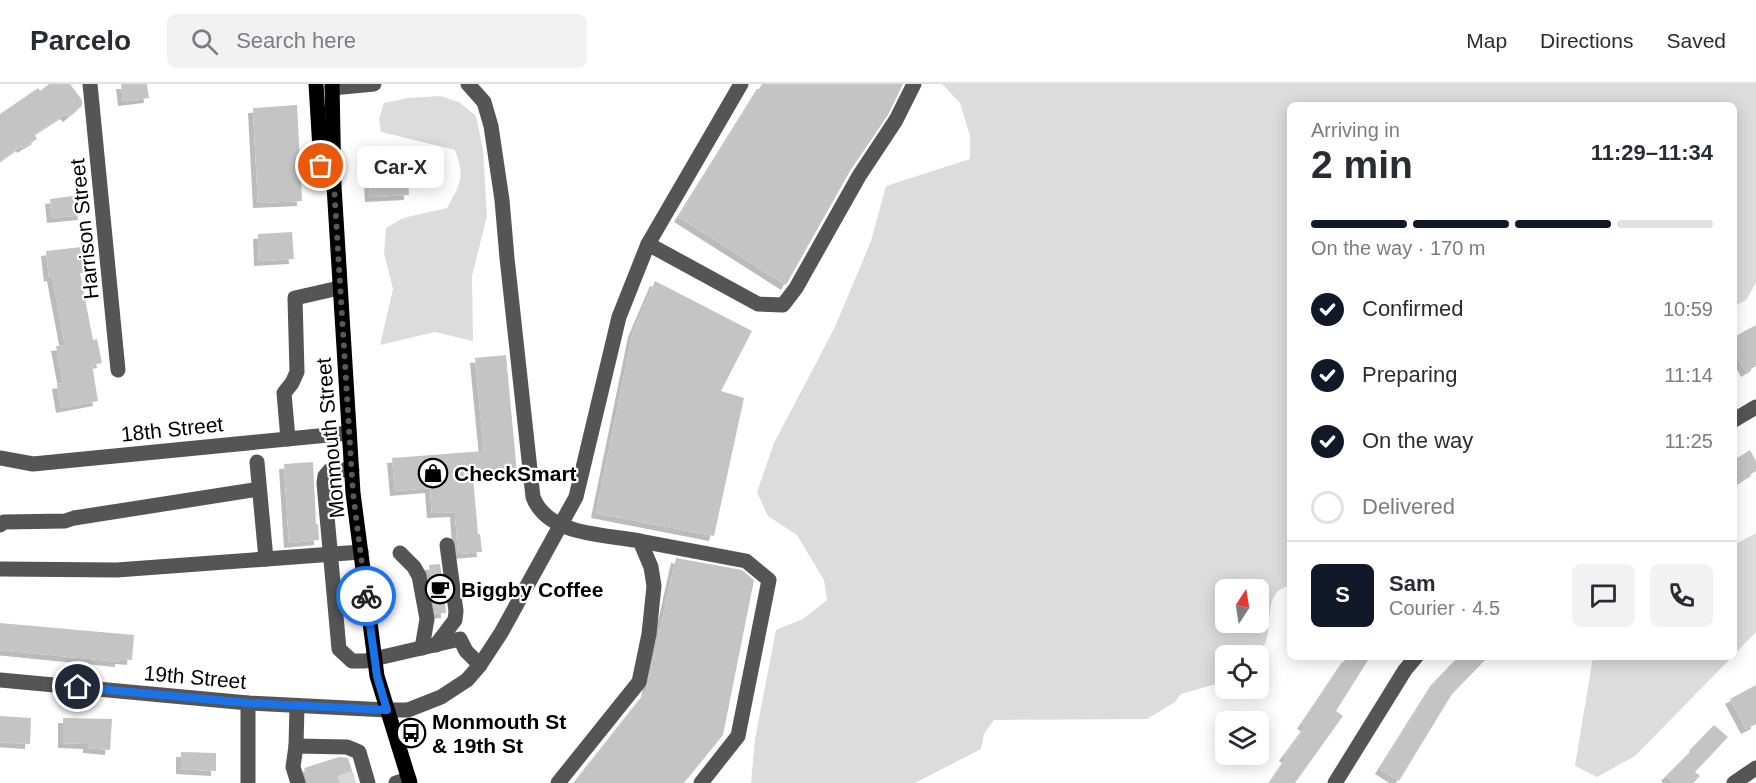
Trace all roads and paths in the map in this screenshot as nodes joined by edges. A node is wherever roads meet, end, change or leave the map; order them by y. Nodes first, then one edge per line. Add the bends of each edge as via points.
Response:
1 (90, 84) edge
2 (316, 84) edge
3 (374, 84) edge
4 (468, 84) edge
5 (741, 84) edge
6 (914, 84) edge
7 (332, 86) edge
8 (334, 186) junction
9 (648, 244) junction
10 (339, 288) junction
11 (118, 370) dead end
12 (1756, 407) edge
13 (1737, 418) edge
14 (350, 433) junction
15 (288, 439) junction
16 (0, 458) edge
17 (257, 462) dead end
18 (352, 470) junction
19 (259, 489) junction
20 (560, 524) junction
21 (0, 525) edge
22 (640, 541) junction
23 (447, 545) dead end
24 (361, 552) junction
25 (400, 553) dead end
26 (331, 555) junction
27 (266, 559) junction
28 (0, 569) edge
29 (429, 646) junction
30 (374, 659) junction
31 (1413, 660) edge
32 (480, 665) junction
33 (0, 680) edge
34 (248, 703) junction
35 (297, 706) junction
36 (387, 710) junction
37 (296, 746) junction
38 (1756, 768) edge
39 (363, 779) edge
40 (405, 782) edge
41 (248, 783) edge
42 (298, 783) edge
43 (558, 783) edge
44 (700, 783) edge
45 (1335, 783) edge
46 (1734, 783) edge

1 - 11 street, Harrison Street
2 - 8 main road via 321,166
3 - 7 street
4 - 20 street via 484,102 491,126 505,222 530,486 537,508
5 - 9 street, 19th Street
6 - 9 street via 783,305 759,304
7 - 8 main road, Monmouth Street
8 - 10 main road, Monmouth Street
9 - 20 street, 19th Street via 619,316 576,497
10 - 14 main road, Monmouth Street
10 - 15 street via 295,298 297,372 284,393
12 - 13 street
14 - 15 street, 18th Street
14 - 18 main road, Monmouth Street
15 - 16 street, 18th Street via 33,464
17 - 19 street
18 - 24 main road, Monmouth Street
18 - 26 street via 330,470 325,476
19 - 21 street via 65,521
19 - 27 street
20 - 22 street
20 - 32 street, 19th Street
22 - 43 street via 654,586 639,682
22 - 44 street via 746,561 769,580 738,736
23 - 29 street via 455,620
24 - 26 street
24 - 30 main road, Monmouth Street
25 - 29 street via 419,576
26 - 27 street
26 - 30 street via 339,649 352,661
27 - 28 street via 117,570
29 - 30 street
29 - 32 street via 460,639
30 - 36 main road, Monmouth Street
31 - 45 street
32 - 36 street, 19th Street via 467,680 441,697 408,710
33 - 34 street, 19th Street
34 - 35 street, 19th Street
34 - 41 street
35 - 36 street, 19th Street
35 - 37 street
36 - 40 main road, Monmouth Street
37 - 39 street via 347,747 358,752
37 - 42 street via 293,767
38 - 46 street

